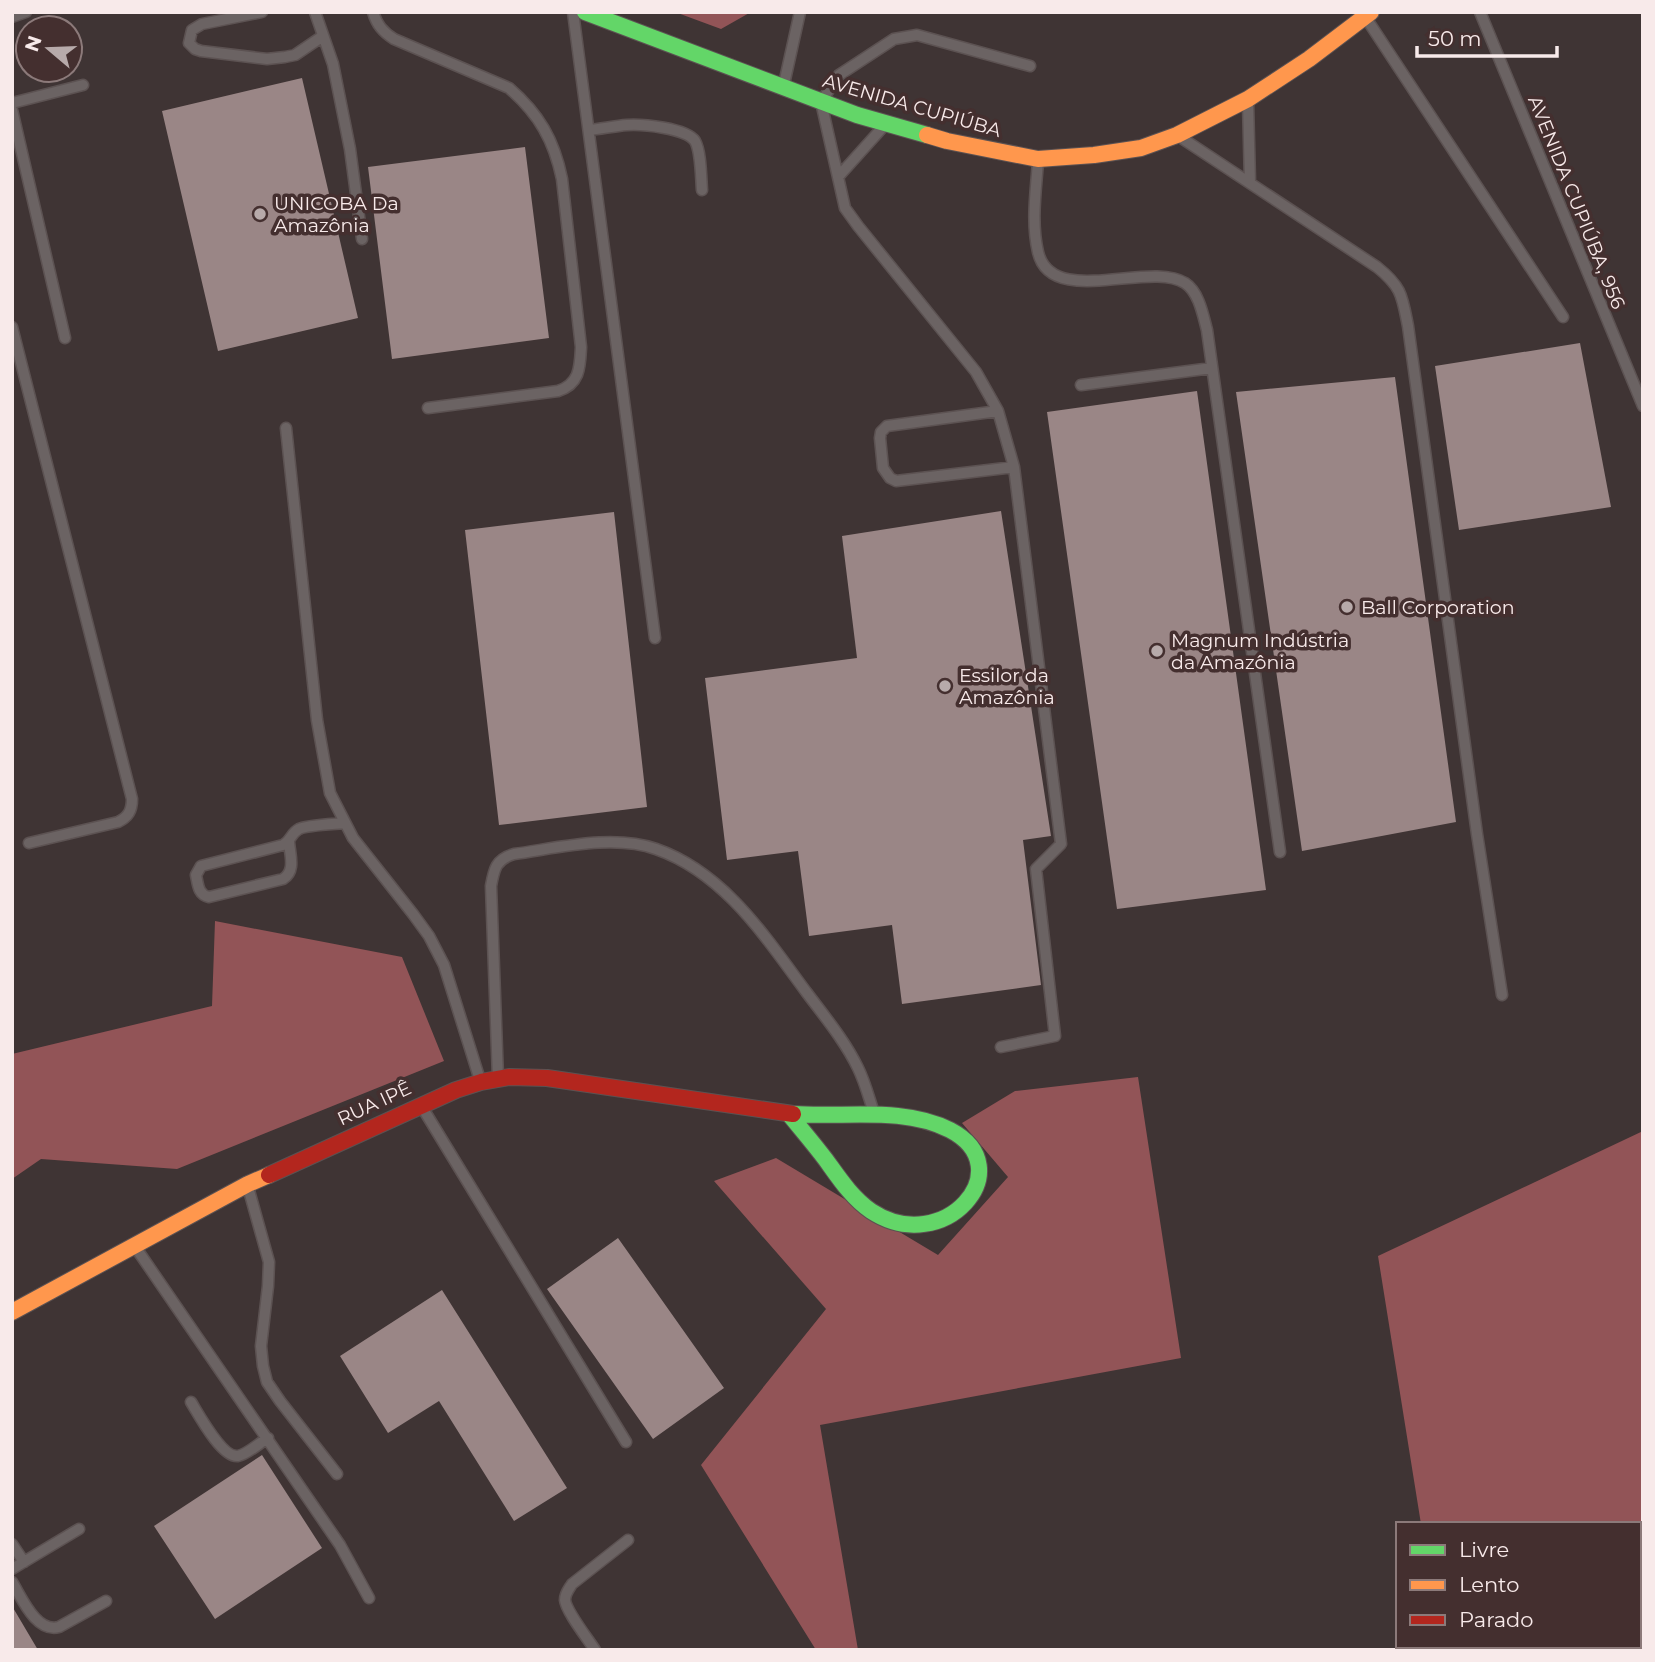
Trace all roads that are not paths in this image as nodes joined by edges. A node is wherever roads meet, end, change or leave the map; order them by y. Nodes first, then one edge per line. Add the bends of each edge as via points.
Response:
1 (26, 12) edge
2 (262, 12) edge
3 (315, 12) edge
4 (373, 12) edge
5 (573, 12) edge
6 (585, 12) edge
7 (800, 12) edge
8 (1480, 12) edge
9 (1368, 15) edge
10 (12, 17) edge
11 (323, 36) junction
12 (1030, 66) dead end
13 (83, 85) dead end
14 (783, 87) junction
15 (1248, 99) junction
16 (821, 102) junction
17 (12, 103) edge
18 (12, 110) edge
19 (887, 123) junction
20 (589, 130) junction
21 (1177, 135) junction
22 (1038, 159) junction
23 (838, 177) junction
24 (1250, 183) junction
25 (702, 190) dead end
26 (362, 239) dead end
27 (1563, 317) dead end
28 (12, 327) edge
29 (65, 338) dead end
30 (1212, 368) junction
31 (1081, 385) dead end
32 (1643, 406) edge
33 (428, 408) dead end
34 (998, 411) junction
35 (286, 429) dead end
36 (1014, 467) junction
37 (655, 638) dead end
38 (345, 823) junction
39 (289, 842) junction
40 (29, 843) dead end
41 (1280, 852) dead end
42 (1502, 995) dead end
43 (1001, 1047) dead end
44 (498, 1079) junction
45 (481, 1082) junction
46 (420, 1105) junction
47 (789, 1114) junction
48 (875, 1115) junction
49 (247, 1184) junction
50 (134, 1246) junction
51 (12, 1312) edge
52 (191, 1402) dead end
53 (268, 1438) junction
54 (626, 1442) dead end
55 (337, 1474) dead end
56 (79, 1529) dead end
57 (628, 1540) dead end
58 (12, 1544) edge
59 (24, 1562) junction
60 (12, 1569) edge
61 (12, 1582) edge
62 (369, 1598) dead end
63 (106, 1601) dead end
64 (595, 1650) edge

1 - 10 lane
2 - 11 lane via 202,24 192,30 189,43 195,50 267,59 295,54
3 - 11 lane
4 - 33 lane via 380,28 394,40 509,88 549,136 562,179 582,347 577,376 558,391
5 - 20 lane
6 - 14 street, AVENIDA CUPIÚBA
7 - 14 lane
8 - 32 lane, AVENIDA CUPIÚBA, 956
9 - 15 street, AVENIDA CUPIÚBA
9 - 27 lane
11 - 26 lane via 350,149
12 - 16 lane via 917,34 894,39 839,75
13 - 17 lane
14 - 16 street, AVENIDA CUPIÚBA
15 - 21 street, AVENIDA CUPIÚBA
15 - 24 lane
16 - 19 street, AVENIDA CUPIÚBA
16 - 23 lane
18 - 29 lane
19 - 22 street, AVENIDA CUPIÚBA via 947,141
19 - 23 lane
20 - 25 lane via 643,126 691,137 698,147
20 - 37 lane
21 - 22 street, AVENIDA CUPIÚBA via 1141,148
21 - 24 lane
22 - 30 lane via 1034,220 1044,266 1071,281 1162,277 1183,281 1200,305
23 - 34 lane via 845,208 976,372
24 - 42 lane via 1377,267 1398,286 1403,299
28 - 40 lane via 132,799 130,813 118,822
30 - 31 lane
30 - 41 lane
34 - 36 lane
34 - 36 lane via 887,426 880,438 883,468 896,481
35 - 38 lane via 318,734 330,793
36 - 43 lane via 1061,844 1036,869 1055,1036
38 - 39 lane via 299,829
38 - 45 lane via 429,936 444,965
39 - 39 lane via 292,869 283,879 209,897 200,892 196,875 201,866
44 - 45 street, RUA IPÊ
44 - 47 street, RUA IPÊ via 547,1078
44 - 48 lane via 491,886 498,863 514,854 628,843 686,863 722,889 761,931 858,1067
45 - 46 street, RUA IPÊ
46 - 49 street, RUA IPÊ
46 - 54 lane
47 - 48 street, RUA IPÊ
47 - 48 street, RUA IPÊ via 844,1184 873,1212 922,1225 958,1212 972,1194 979,1173 976,1153 960,1136 937,1124
49 - 50 street, RUA IPÊ
49 - 55 lane via 269,1262 262,1366 280,1401
50 - 51 street, RUA IPÊ
50 - 53 lane
52 - 53 lane via 227,1453 243,1454
53 - 62 lane via 340,1545
56 - 59 lane
57 - 64 lane via 567,1592 567,1607
58 - 59 lane
59 - 60 lane
61 - 63 lane via 36,1620 54,1628

